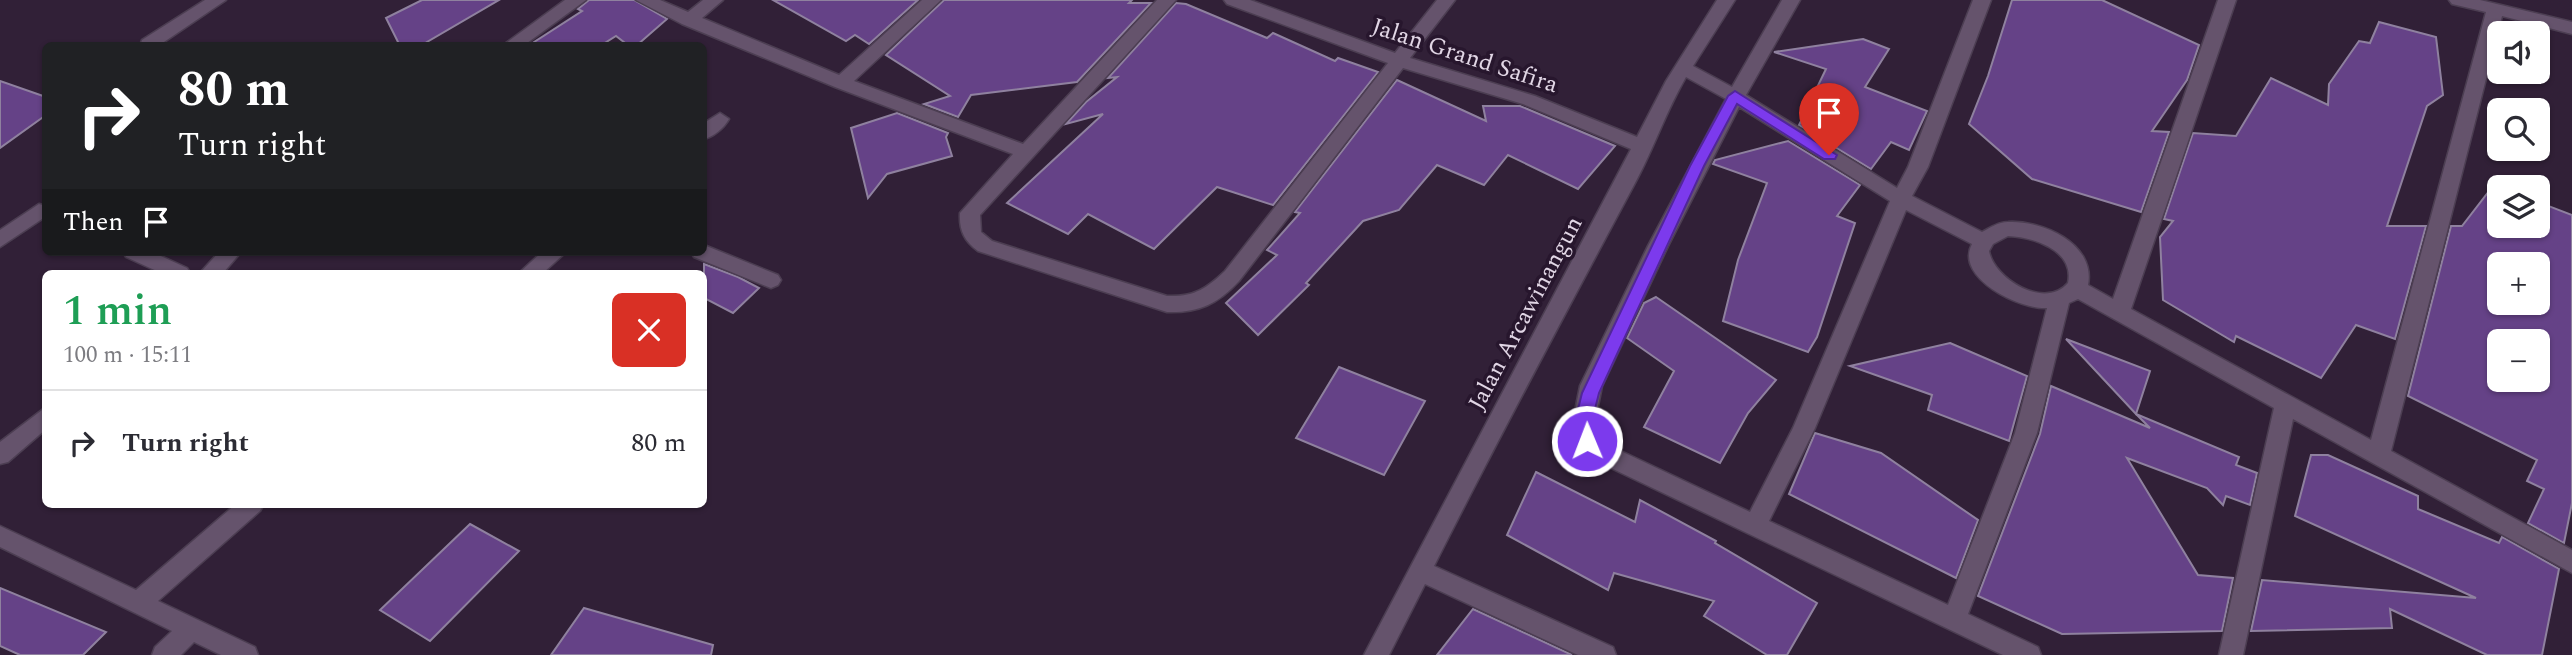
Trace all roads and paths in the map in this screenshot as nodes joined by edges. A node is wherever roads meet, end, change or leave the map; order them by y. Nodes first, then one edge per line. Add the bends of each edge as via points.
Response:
1 (217, 0) edge
2 (577, 0) edge
3 (645, 0) edge
4 (714, 0) edge
5 (932, 0) edge
6 (1167, 0) edge
7 (1233, 0) edge
8 (1446, 0) edge
9 (1726, 0) edge
10 (1791, 0) edge
11 (1982, 0) edge
12 (2227, 0) edge
13 (2458, 0) edge
14 (2495, 10) junction
15 (688, 20) junction
16 (2572, 28) edge
17 (151, 42) edge
18 (516, 42) edge
19 (1400, 61) junction
20 (1683, 68) junction
21 (841, 83) junction
22 (1735, 96) junction
23 (720, 119) dead end
24 (707, 130) edge
25 (1641, 146) junction
26 (1026, 152) junction
27 (1900, 199) junction
28 (42, 212) edge
29 (0, 240) edge
30 (1983, 241) junction
31 (707, 254) edge
32 (141, 256) edge
33 (227, 256) edge
34 (551, 256) edge
35 (173, 270) edge
36 (213, 270) edge
37 (533, 270) edge
38 (771, 280) dead end
39 (2068, 293) junction
40 (2119, 313) junction
41 (2285, 406) junction
42 (42, 419) edge
43 (2379, 454) junction
44 (0, 455) edge
45 (247, 508) edge
46 (1756, 524) junction
47 (0, 536) edge
48 (2572, 562) edge
49 (1421, 571) junction
50 (137, 604) junction
51 (1954, 620) junction
52 (192, 628) junction
53 (164, 655) edge
54 (246, 655) edge
55 (1376, 655) edge
56 (1604, 655) edge
57 (2029, 655) edge
58 (2231, 655) edge

1 - 17 street
2 - 18 street
3 - 15 street
4 - 15 street
5 - 21 street
6 - 26 street
7 - 19 street, Jalan Grand Safira
8 - 19 street
9 - 20 street, Jalan Arcawinangun
10 - 22 street
11 - 27 street via 1918,167
12 - 40 street
13 - 14 street
14 - 16 street
14 - 43 street
15 - 21 street
19 - 25 street, Jalan Grand Safira via 1529,100
19 - 26 street via 1232,276 1214,295 1193,305 1167,304 974,240 970,213
20 - 22 street
20 - 25 street, Jalan Arcawinangun
21 - 26 street
22 - 27 street
22 - 46 street via 1629,306 1583,421 1587,441 1600,452
23 - 24 street
25 - 49 street, Jalan Arcawinangun
27 - 30 street
27 - 46 street via 1804,428
28 - 29 street
30 - 39 street via 1980,264 2007,290 2042,301
30 - 39 street via 2005,229 2047,236 2071,254 2079,270
31 - 38 street
32 - 35 street
33 - 36 street
34 - 37 street
39 - 40 street
39 - 51 street via 2026,433
40 - 41 street
41 - 43 street
41 - 58 street
42 - 44 street
43 - 48 street
45 - 50 street
46 - 51 street
47 - 50 street
49 - 55 street, Jalan Arcawinangun
49 - 56 street
50 - 52 street
51 - 57 street
52 - 53 street
52 - 54 street

